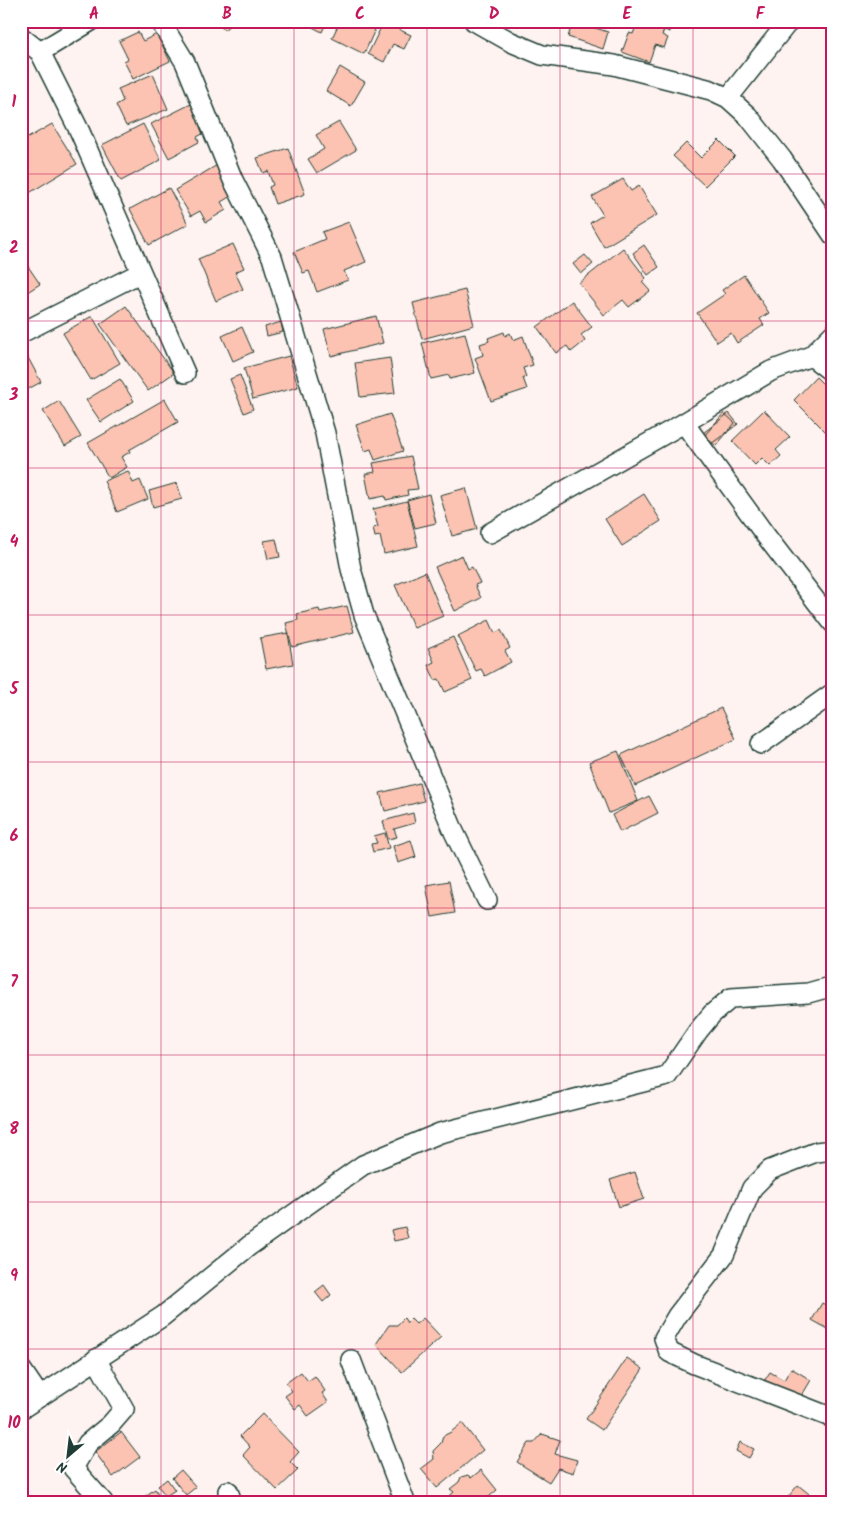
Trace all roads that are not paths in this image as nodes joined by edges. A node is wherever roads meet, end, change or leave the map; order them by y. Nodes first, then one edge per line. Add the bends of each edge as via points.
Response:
1 (91, 21) edge
2 (160, 21) edge
3 (474, 21) edge
4 (789, 21) edge
5 (21, 37) edge
6 (40, 52) junction
7 (728, 98) junction
8 (833, 235) edge
9 (140, 273) junction
10 (21, 333) edge
11 (833, 334) edge
12 (811, 356) junction
13 (185, 373) dead end
14 (833, 373) edge
15 (684, 423) junction
16 (490, 533) dead end
17 (833, 623) edge
18 (833, 693) edge
19 (761, 744) dead end
20 (487, 900) dead end
21 (833, 986) edge
22 (833, 1150) edge
23 (96, 1359) junction
24 (352, 1360) dead end
25 (21, 1369) edge
26 (40, 1396) junction
27 (21, 1409) edge
28 (833, 1418) edge
29 (102, 1502) edge
30 (405, 1502) edge

1 - 6 street
2 - 20 street via 185,62 233,180 272,257 325,433 348,553 364,615 454,832
3 - 7 street via 542,55 614,64 711,90
4 - 7 street
5 - 6 street
6 - 9 street via 80,132
7 - 8 street via 748,116 782,159
9 - 10 street
9 - 13 street
11 - 12 street
12 - 14 street
12 - 15 street via 771,371
15 - 16 street
15 - 17 street
18 - 19 street
21 - 23 street via 808,993 731,998 698,1031 667,1076 440,1133 364,1165 249,1246 163,1316
22 - 28 street via 816,1152 770,1170 752,1188 724,1255 664,1338 669,1352 694,1364
23 - 26 street
23 - 29 street via 124,1409 88,1443 73,1468
24 - 30 street
25 - 26 street
26 - 27 street

